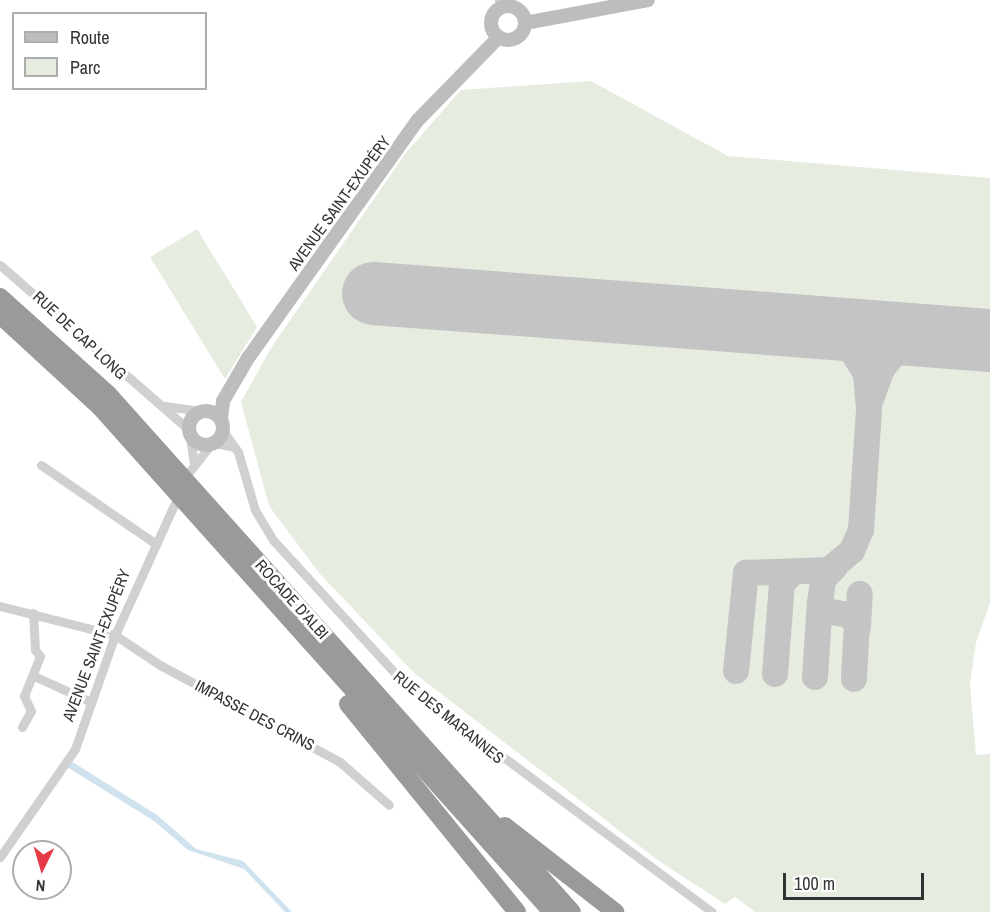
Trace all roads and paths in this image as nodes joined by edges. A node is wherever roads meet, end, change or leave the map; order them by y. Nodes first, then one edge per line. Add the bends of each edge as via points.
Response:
1 (648, 0) edge
2 (500, 4) edge
3 (525, 24) junction
4 (500, 37) junction
5 (0, 265) edge
6 (0, 297) edge
7 (0, 315) edge
8 (223, 401) junction
9 (160, 405) junction
10 (204, 411) junction
11 (222, 425) junction
12 (190, 433) junction
13 (212, 444) junction
14 (234, 447) junction
15 (41, 465) dead end
16 (174, 505) dead end
17 (156, 544) junction
18 (0, 606) edge
19 (33, 613) junction
20 (289, 620) junction
21 (115, 634) junction
22 (34, 676) junction
23 (91, 702) junction
24 (22, 727) dead end
25 (451, 779) junction
26 (389, 805) dead end
27 (0, 857) edge
28 (703, 910) edge
29 (517, 912) edge
30 (552, 912) edge
31 (572, 912) edge
32 (615, 912) edge
33 (712, 912) edge

1 - 3 street, AVENUE SAINT-EXUPÉRY
2 - 3 street via 515,7
2 - 4 street via 492,19
3 - 4 street, AVENUE SAINT-EXUPÉRY via 516,38
4 - 8 street, AVENUE SAINT-EXUPÉRY via 418,120
5 - 9 street, RUE DE CAP LONG
6 - 25 highway, ROCADE D'ALBI via 108,394
7 - 20 highway, ROCADE D'ALBI via 100,407
8 - 10 street, AVENUE SAINT-EXUPÉRY
8 - 11 street, AVENUE SAINT-EXUPÉRY
9 - 10 street
9 - 12 street, RUE DE CAP LONG
10 - 11 street
10 - 12 street
11 - 13 street
11 - 14 street, RUE DES MARANNES
12 - 13 street
12 - 13 street via 192,467
13 - 14 street
14 - 28 street, RUE DES MARANNES via 255,510 273,540 405,684
15 - 17 street
16 - 17 street, AVENUE SAINT-EXUPÉRY
17 - 21 street, AVENUE SAINT-EXUPÉRY
18 - 19 street
19 - 21 street
19 - 22 street via 34,650 40,656
20 - 29 highway via 296,640
20 - 30 highway, ROCADE D'ALBI
21 - 23 street, AVENUE SAINT-EXUPÉRY
21 - 26 street, IMPASSE DES CRINS via 160,665 331,756
22 - 23 street
22 - 24 street via 24,696 31,711
23 - 27 street, AVENUE SAINT-EXUPÉRY via 63,765
25 - 31 highway, ROCADE D'ALBI
25 - 32 highway via 536,855
28 - 33 street, RUE DES MARANNES

